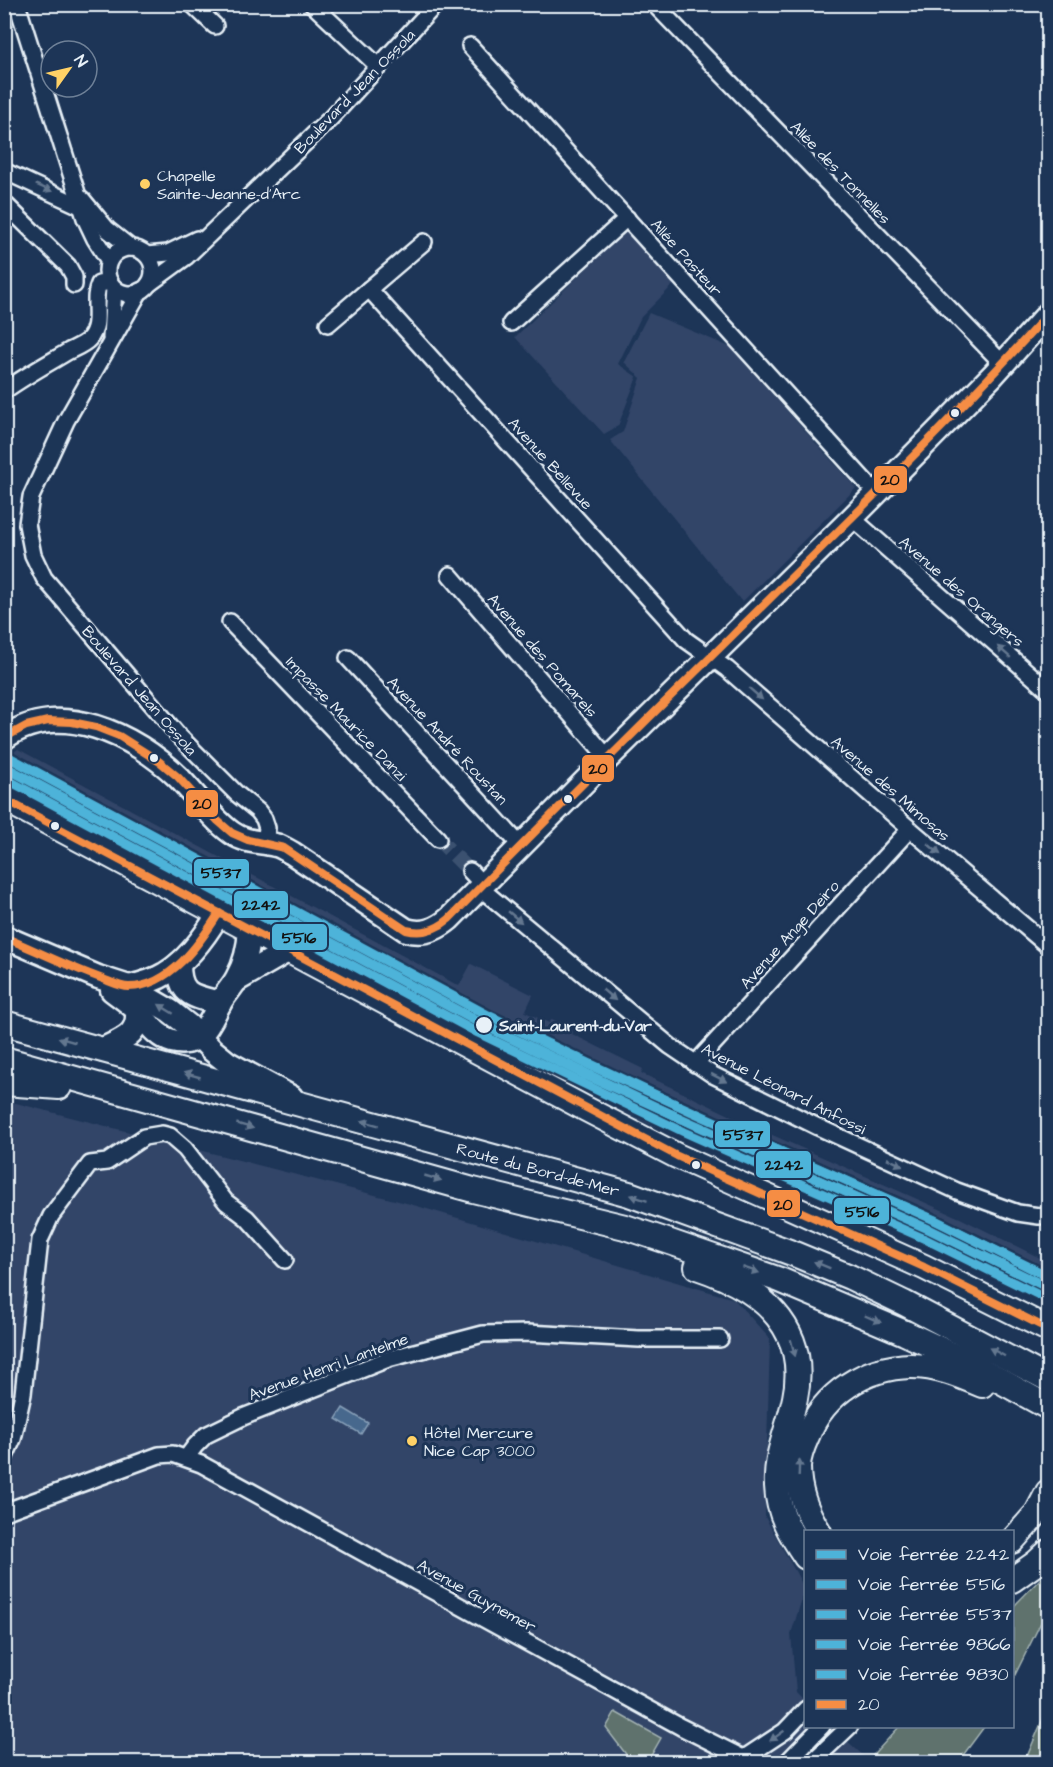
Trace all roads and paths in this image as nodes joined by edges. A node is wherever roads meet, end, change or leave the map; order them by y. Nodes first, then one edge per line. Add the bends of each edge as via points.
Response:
1 (17, 4) edge
2 (192, 4) edge
3 (312, 4) edge
4 (436, 4) edge
5 (654, 4) edge
6 (214, 26) dead end
7 (470, 46) dead end
8 (379, 67) junction
9 (4, 171) edge
10 (80, 201) junction
11 (4, 203) edge
12 (627, 218) junction
13 (218, 226) junction
14 (424, 242) dead end
15 (131, 248) junction
16 (147, 255) junction
17 (110, 261) junction
18 (74, 285) dead end
19 (112, 285) junction
20 (145, 288) junction
21 (369, 289) junction
22 (512, 323) dead end
23 (327, 324) dead end
24 (1045, 324) edge
25 (111, 341) junction
26 (1003, 364) junction
27 (4, 392) edge
28 (876, 493) junction
29 (852, 518) junction
30 (450, 575) dead end
31 (230, 622) dead end
32 (348, 658) dead end
33 (710, 658) junction
34 (1048, 690) edge
35 (4, 738) edge
36 (608, 758) junction
37 (4, 799) edge
38 (910, 829) junction
39 (438, 839) tunnel mouth
40 (265, 843) junction
41 (521, 846) junction
42 (478, 881) junction
43 (219, 913) junction
44 (250, 929) junction
45 (4, 937) edge
46 (1048, 946) edge
47 (289, 950) junction
48 (179, 964) junction
49 (98, 977) junction
50 (237, 980) junction
51 (129, 987) junction
52 (220, 1003) junction
53 (137, 1011) junction
54 (4, 1023) edge
55 (199, 1036) junction
56 (102, 1050) junction
57 (4, 1059) edge
58 (695, 1064) junction
59 (4, 1083) edge
60 (309, 1107) junction
61 (189, 1110) junction
62 (473, 1190) junction
63 (1048, 1215) edge
64 (285, 1260) dead end
65 (1048, 1329) edge
66 (720, 1339) dead end
67 (1048, 1379) edge
68 (1042, 1404) edge
69 (186, 1458) junction
70 (4, 1460) edge
71 (1048, 1492) edge
72 (6, 1508) edge
73 (818, 1530) edge
74 (1014, 1539) edge
75 (1048, 1552) edge
76 (804, 1554) edge
77 (1014, 1578) edge
78 (804, 1711) edge
79 (820, 1728) edge
80 (848, 1728) edge
81 (747, 1761) edge
82 (787, 1762) edge
83 (812, 1762) edge

1 - 10 street
2 - 6 street
3 - 8 street
4 - 8 street, Boulevard Jean Ossola
5 - 26 street, Allée des Tonnelles
7 - 12 street, Allée Pasteur
8 - 13 street, Boulevard Jean Ossola
9 -> 10 street
10 - 15 street
10 - 17 street via 88,228
11 - 18 street via 68,266
12 - 22 street
12 - 28 street, Allée Pasteur
13 - 16 street, Boulevard Jean Ossola via 168,253
13 - 20 street, Boulevard Jean Ossola
14 - 21 street
15 - 16 street
15 - 17 street via 115,254
16 - 20 street via 153,270
17 - 19 street via 107,268
19 - 20 street via 127,294
19 - 25 street, Boulevard Jean Ossola
19 - 27 street via 99,284 96,289 95,326 89,340
20 - 25 street, Boulevard Jean Ossola
21 - 23 street
21 - 33 street, Avenue Bellevue via 686,640
24 - 26 main road
25 - 40 street, Boulevard Jean Ossola via 66,421 31,497 27,524 33,555 44,578 171,727 258,811 267,828
26 - 28 main road
28 - 29 main road
29 - 33 main road
34 -> 29 street, Avenue des Orangers
30 - 36 street, Avenue des Pomarels
31 - 39 street, Impasse Maurice Danzi
32 - 41 street, Avenue André Roustan
33 - 36 main road
33 -> 38 street, Avenue des Mimosas via 728,669
35 - 40 main road via 21,727 50,721 75,721 107,731 138,747 176,776 230,832
36 - 41 main road
37 - 43 main road
38 -> 46 street, Avenue des Mimosas
38 - 58 street, Avenue Ange Deiro
40 - 42 main road via 292,853 406,930 424,933 440,927
41 - 42 main road
42 -> 58 street, Avenue Léonard Anfossi
43 - 44 main road
43 - 48 main road
44 - 47 main road
44 - 50 main road via 249,950
45 - 49 main road
47 - 50 main road
47 - 65 main road via 677,1156 924,1267
48 - 51 main road via 150,982
48 - 52 main road via 179,977 187,993
49 - 51 main road
49 - 53 main road
50 - 52 main road
55 -> 51 main road via 170,1011
52 - 55 main road via 209,1026
53 - 55 main road via 166,1039 183,1042
53 - 56 main road via 138,1022 133,1032
56 -> 54 main road, Route du Bord-de-Mer
55 - 60 main road via 228,1063
60 -> 56 main road, Route du Bord-de-Mer
57 - 61 main road, Route du Bord-de-Mer
58 -> 63 street, Avenue Léonard Anfossi via 818,1127 957,1191 1018,1213
59 - 61 main road via 56,1086 154,1109
67 -> 60 main road, Route du Bord-de-Mer via 904,1303 792,1253 629,1194
61 -> 62 main road, Route du Bord-de-Mer
62 -> 68 main road, Route du Bord-de-Mer via 625,1227 780,1280 905,1332
62 -> 76 main road via 709,1271 750,1291 773,1310 789,1335 797,1368 795,1397 780,1448 777,1488 784,1522
64 - 70 street via 247,1218 226,1202 170,1136 144,1137 107,1162 90,1164 51,1216 40,1240 23,1394
66 - 69 street, Avenue Henri Lantelme via 483,1334 388,1359 243,1417 206,1435
73 -> 68 main road via 799,1488 798,1464 811,1425 822,1408 858,1378 910,1366 935,1368
69 - 72 street via 159,1455
69 - 81 street, Avenue Guynemer
71 - 74 main road via 1037,1513
75 - 77 main road
78 -> 81 street
79 - 82 street
80 - 83 street

